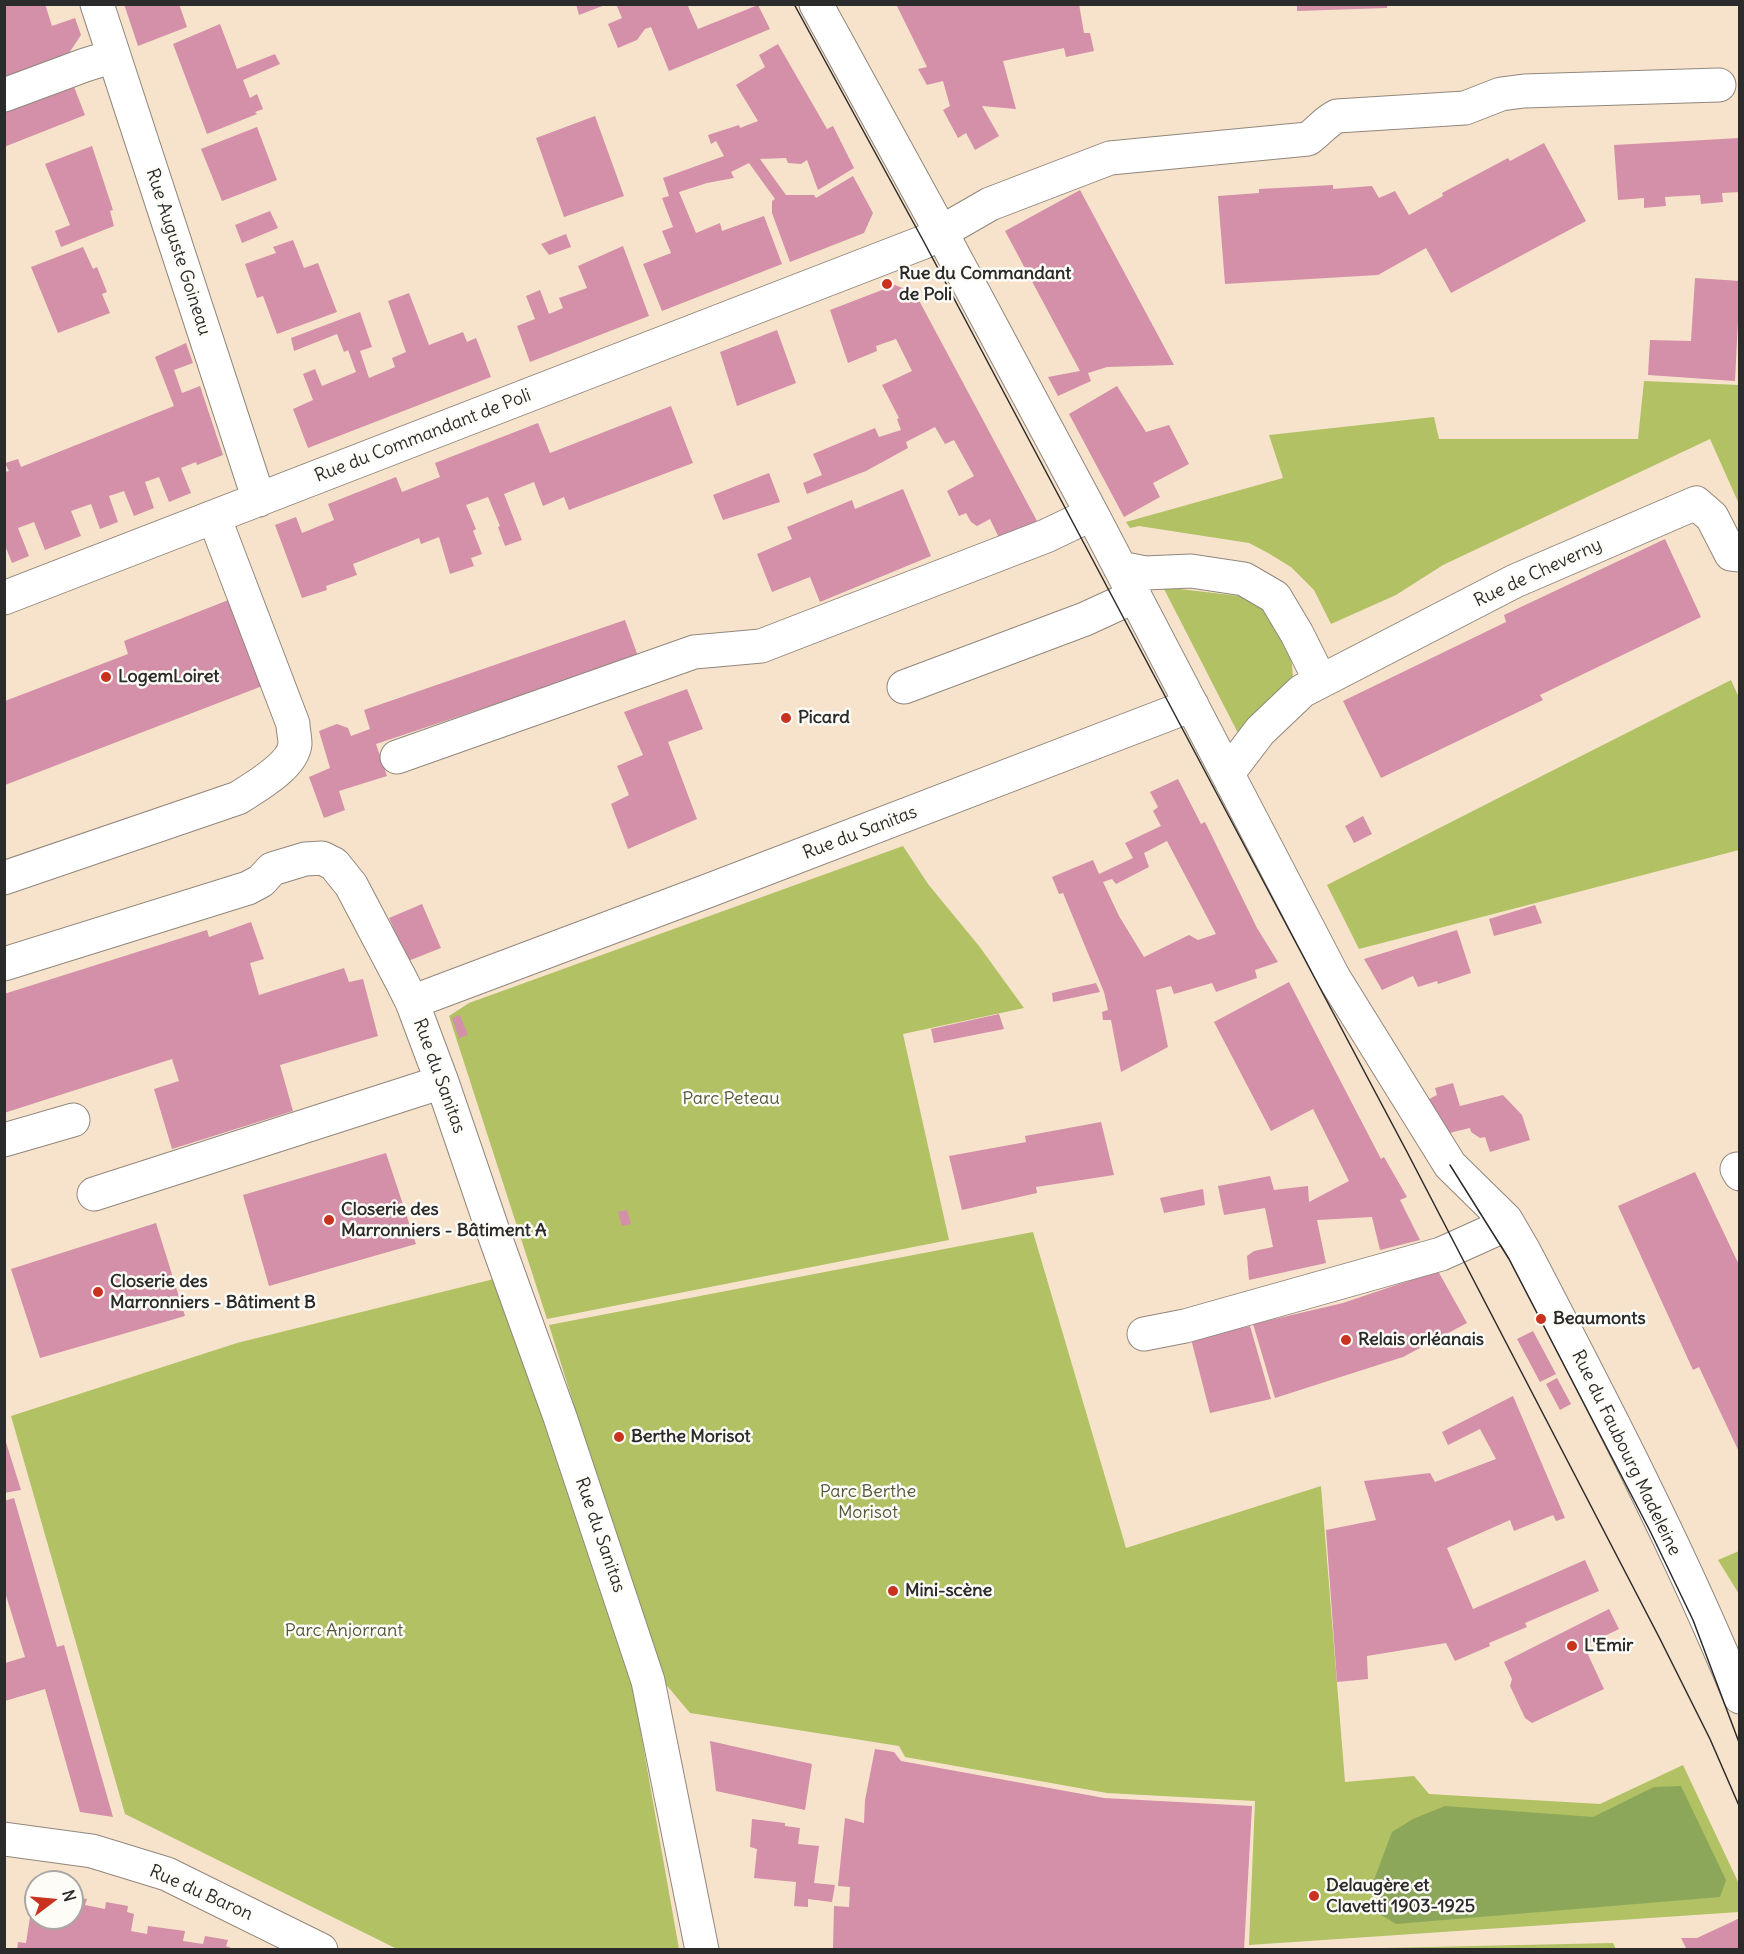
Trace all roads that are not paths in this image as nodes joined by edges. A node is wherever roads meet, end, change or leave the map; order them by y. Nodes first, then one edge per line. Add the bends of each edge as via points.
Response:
1 (97, 4) edge
2 (816, 4) edge
3 (114, 56) junction
4 (1719, 85) dead end
5 (4, 95) edge
6 (941, 232) junction
7 (259, 500) junction
8 (1092, 514) junction
9 (214, 517) junction
10 (1740, 555) edge
11 (1120, 568) junction
12 (1135, 596) junction
13 (4, 598) edge
14 (1320, 680) junction
15 (904, 687) dead end
16 (1192, 705) junction
17 (397, 757) dead end
18 (1228, 773) junction
19 (4, 878) edge
20 (4, 964) edge
21 (412, 1002) junction
22 (442, 1082) junction
23 (73, 1120) dead end
24 (4, 1140) edge
25 (94, 1194) dead end
26 (1506, 1220) junction
27 (1144, 1334) dead end
28 (1740, 1697) edge
29 (4, 1839) edge
30 (321, 1950) edge
31 (702, 1950) edge

1 - 3 street, Rue Auguste Goineau
2 - 6 street, Rue du Faubourg Madeleine
3 - 5 street
3 - 7 street, Rue Auguste Goineau
4 - 6 street, Rue du Commandant de Poli via 1524,91 1501,94 1465,108 1337,116 1308,139 1110,158 990,204
6 - 7 street, Rue du Commandant de Poli via 924,242
6 - 8 street, Rue du Faubourg Madeleine
7 - 9 street, Rue du Commandant de Poli
8 - 11 street, Rue du Faubourg Madeleine
8 - 17 street via 1046,536 761,646 694,652
9 - 13 street, Rue du Commandant de Poli
9 - 19 street via 293,724 295,745 287,761 238,798
10 - 14 street, Rue de Cheverny via 1731,554 1713,518 1696,503 1515,581
11 - 12 street, Rue du Faubourg Madeleine
11 - 14 street via 1145,573 1191,571 1244,579 1275,597
12 - 15 street via 1085,619
12 - 16 street, Rue du Faubourg Madeleine
14 - 18 street, Rue de Cheverny via 1302,691 1260,731
16 - 18 street, Rue du Faubourg Madeleine
16 - 21 street, Rue du Sanitas
18 - 26 street, Rue du Faubourg Madeleine via 1334,978 1450,1165
20 - 21 street via 248,888 272,869 322,858 334,864 351,885
21 - 22 street, Rue du Sanitas
22 - 25 street
22 - 31 street, Rue du Sanitas via 648,1680
23 - 24 street
26 - 27 street via 1492,1231 1441,1254
26 - 28 street, Rue du Faubourg Madeleine via 1641,1480
29 - 30 street, Rue du Baron via 92,1851 167,1874

